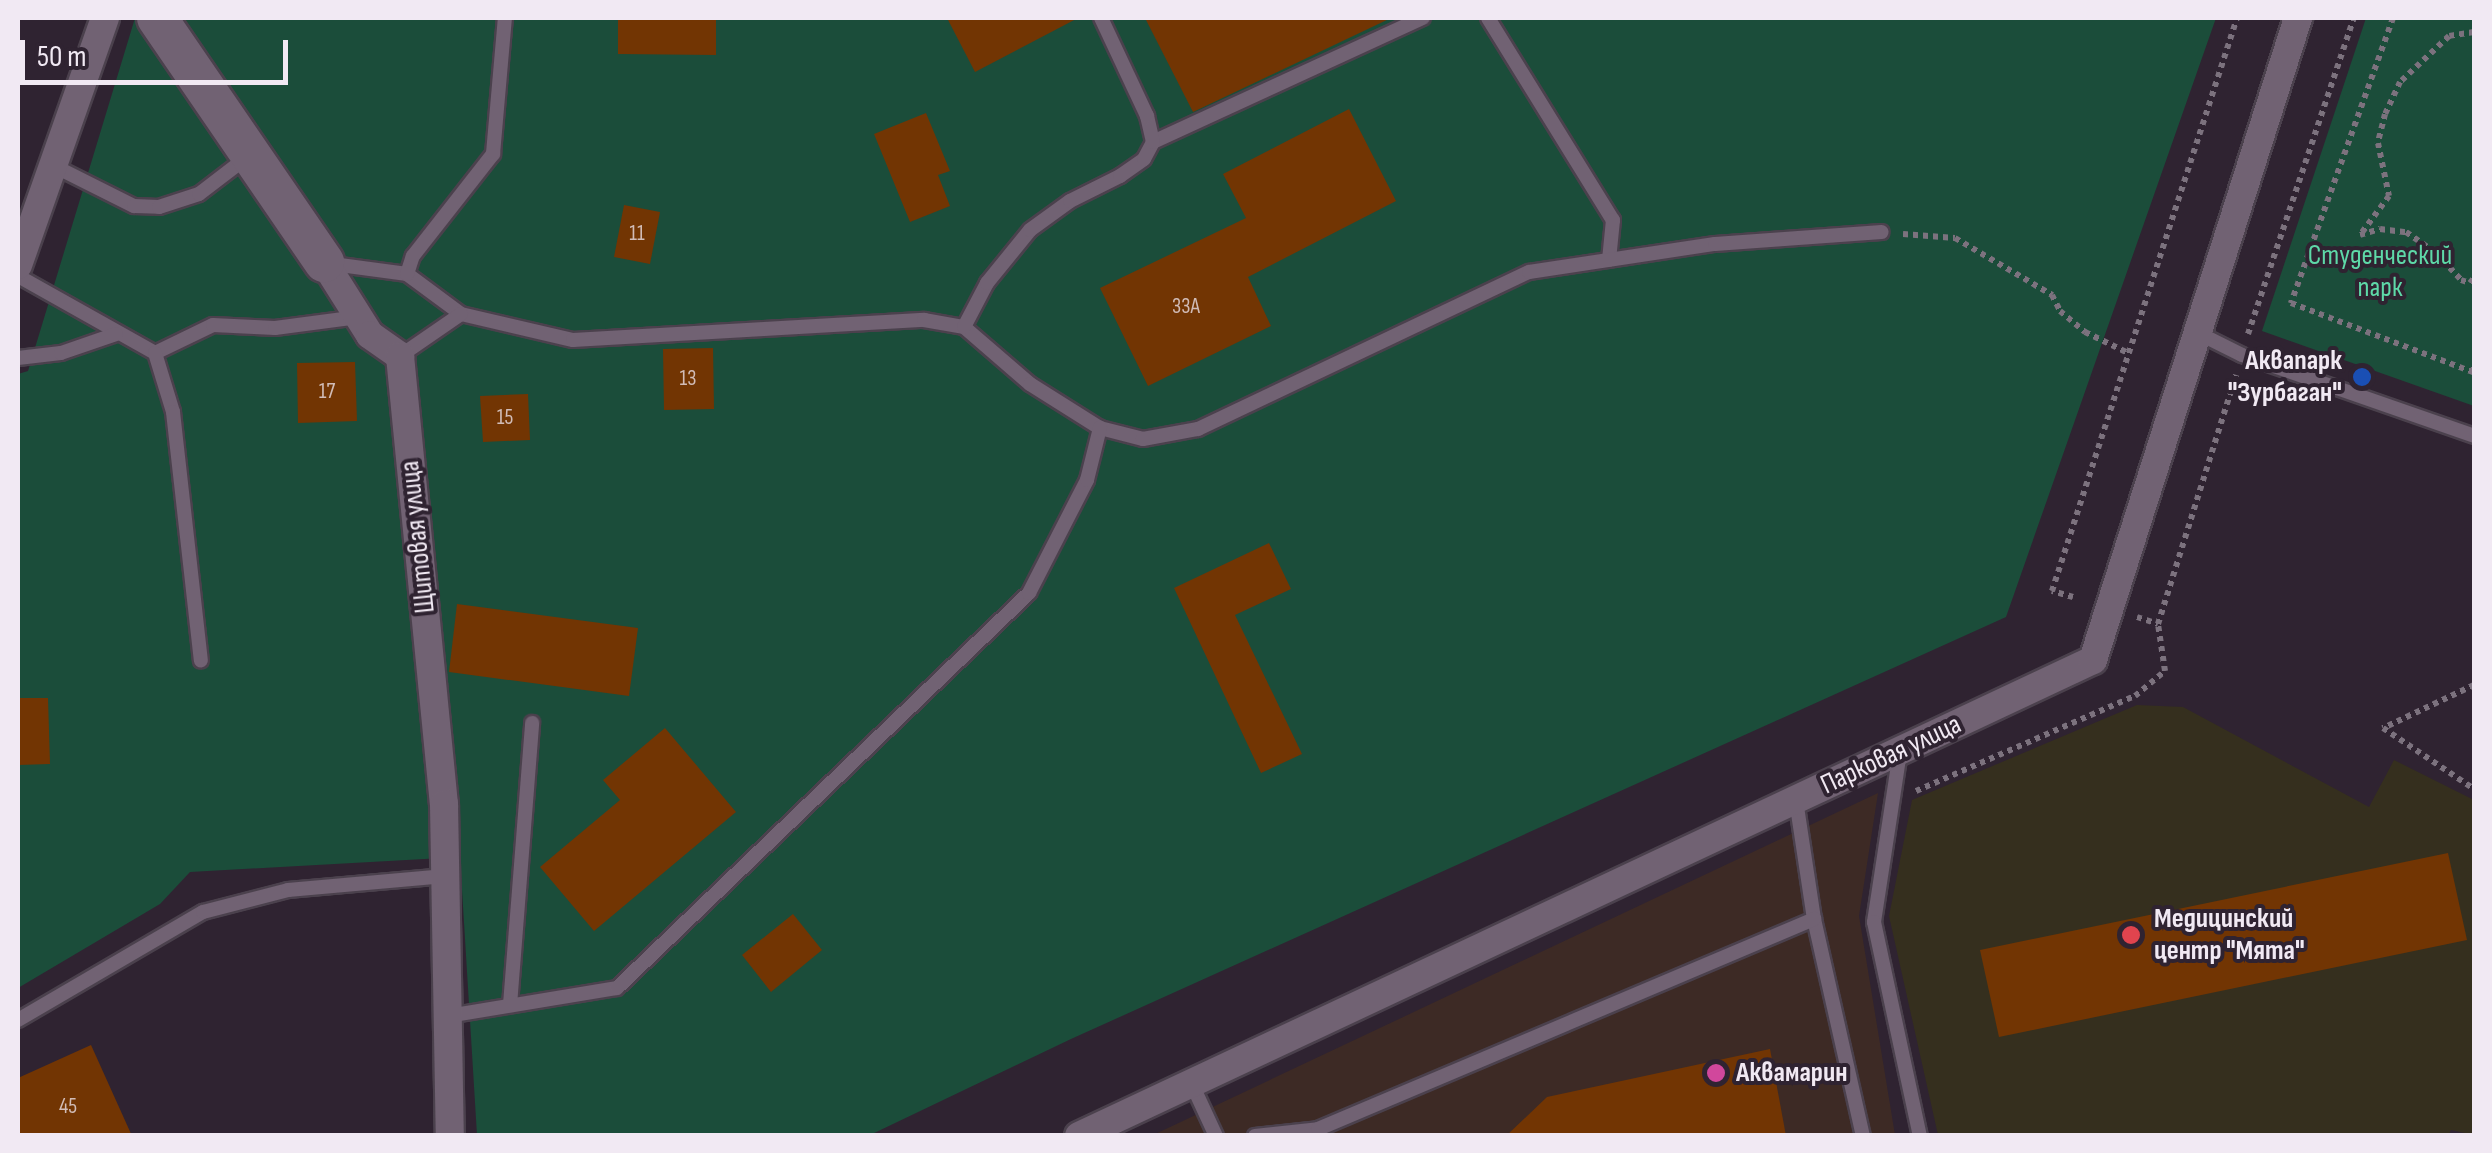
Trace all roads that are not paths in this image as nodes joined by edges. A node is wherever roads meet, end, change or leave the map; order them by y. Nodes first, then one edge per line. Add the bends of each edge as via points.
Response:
1 (105, 18) edge
2 (157, 18) edge
3 (505, 18) edge
4 (1101, 18) edge
5 (1423, 18) edge
6 (1488, 18) edge
7 (2298, 18) edge
8 (1153, 142) junction
9 (251, 154) junction
10 (51, 164) junction
11 (1882, 232) road end
12 (1610, 260) junction
13 (324, 262) junction
14 (18, 265) edge
15 (407, 274) junction
16 (18, 276) edge
17 (461, 314) junction
18 (359, 317) junction
19 (964, 327) junction
20 (2196, 332) junction
21 (116, 334) junction
22 (155, 353) junction
23 (400, 356) junction
24 (18, 358) edge
25 (1100, 428) junction
26 (2474, 436) edge
27 (202, 660) dead end
28 (532, 723) dead end
29 (1900, 752) junction
30 (1796, 800) junction
31 (445, 876) junction
32 (1814, 919) junction
33 (510, 1006) junction
34 (448, 1016) junction
35 (18, 1020) edge
36 (1191, 1082) junction
37 (450, 1136) edge
38 (1079, 1136) edge
39 (1216, 1136) edge
40 (1255, 1136) edge
41 (1863, 1136) edge
42 (1920, 1136) edge

1 - 10 street
2 - 9 street
3 - 15 lane via 493,154 413,256
4 - 8 lane
5 - 8 lane
6 - 12 lane via 1614,220
7 - 20 street, Парковая улица
8 - 19 lane via 1144,159 1030,230 987,284
9 - 10 lane via 199,194 159,206 134,206
9 - 13 street
10 - 14 street
11 - 12 lane via 1716,244
12 - 25 lane via 1529,272 1198,430 1143,439
13 - 15 lane
13 - 18 street
15 - 17 lane
16 - 21 lane
17 - 19 lane via 574,340 924,320
17 - 23 lane
18 - 22 lane via 276,328 213,326
18 - 23 street
19 - 25 lane via 1030,384
20 - 26 lane via 2242,355
20 - 29 street, Парковая улица via 2093,660
21 - 22 lane
21 - 24 lane via 62,354
22 - 27 lane via 173,412
23 - 31 street, Щитовая улица via 444,804
25 - 33 lane via 1087,480 1061,537 1014,606 618,988
28 - 33 lane
29 - 30 street, Парковая улица
29 - 42 lane via 1874,922
30 - 32 lane
30 - 36 street, Парковая улица
31 - 34 street, Щитовая улица
31 - 35 lane via 288,890 204,912
32 - 40 lane via 1318,1129
32 - 41 lane
33 - 34 lane
34 - 37 street, Щитовая улица
36 - 38 street, Парковая улица
36 - 39 lane

